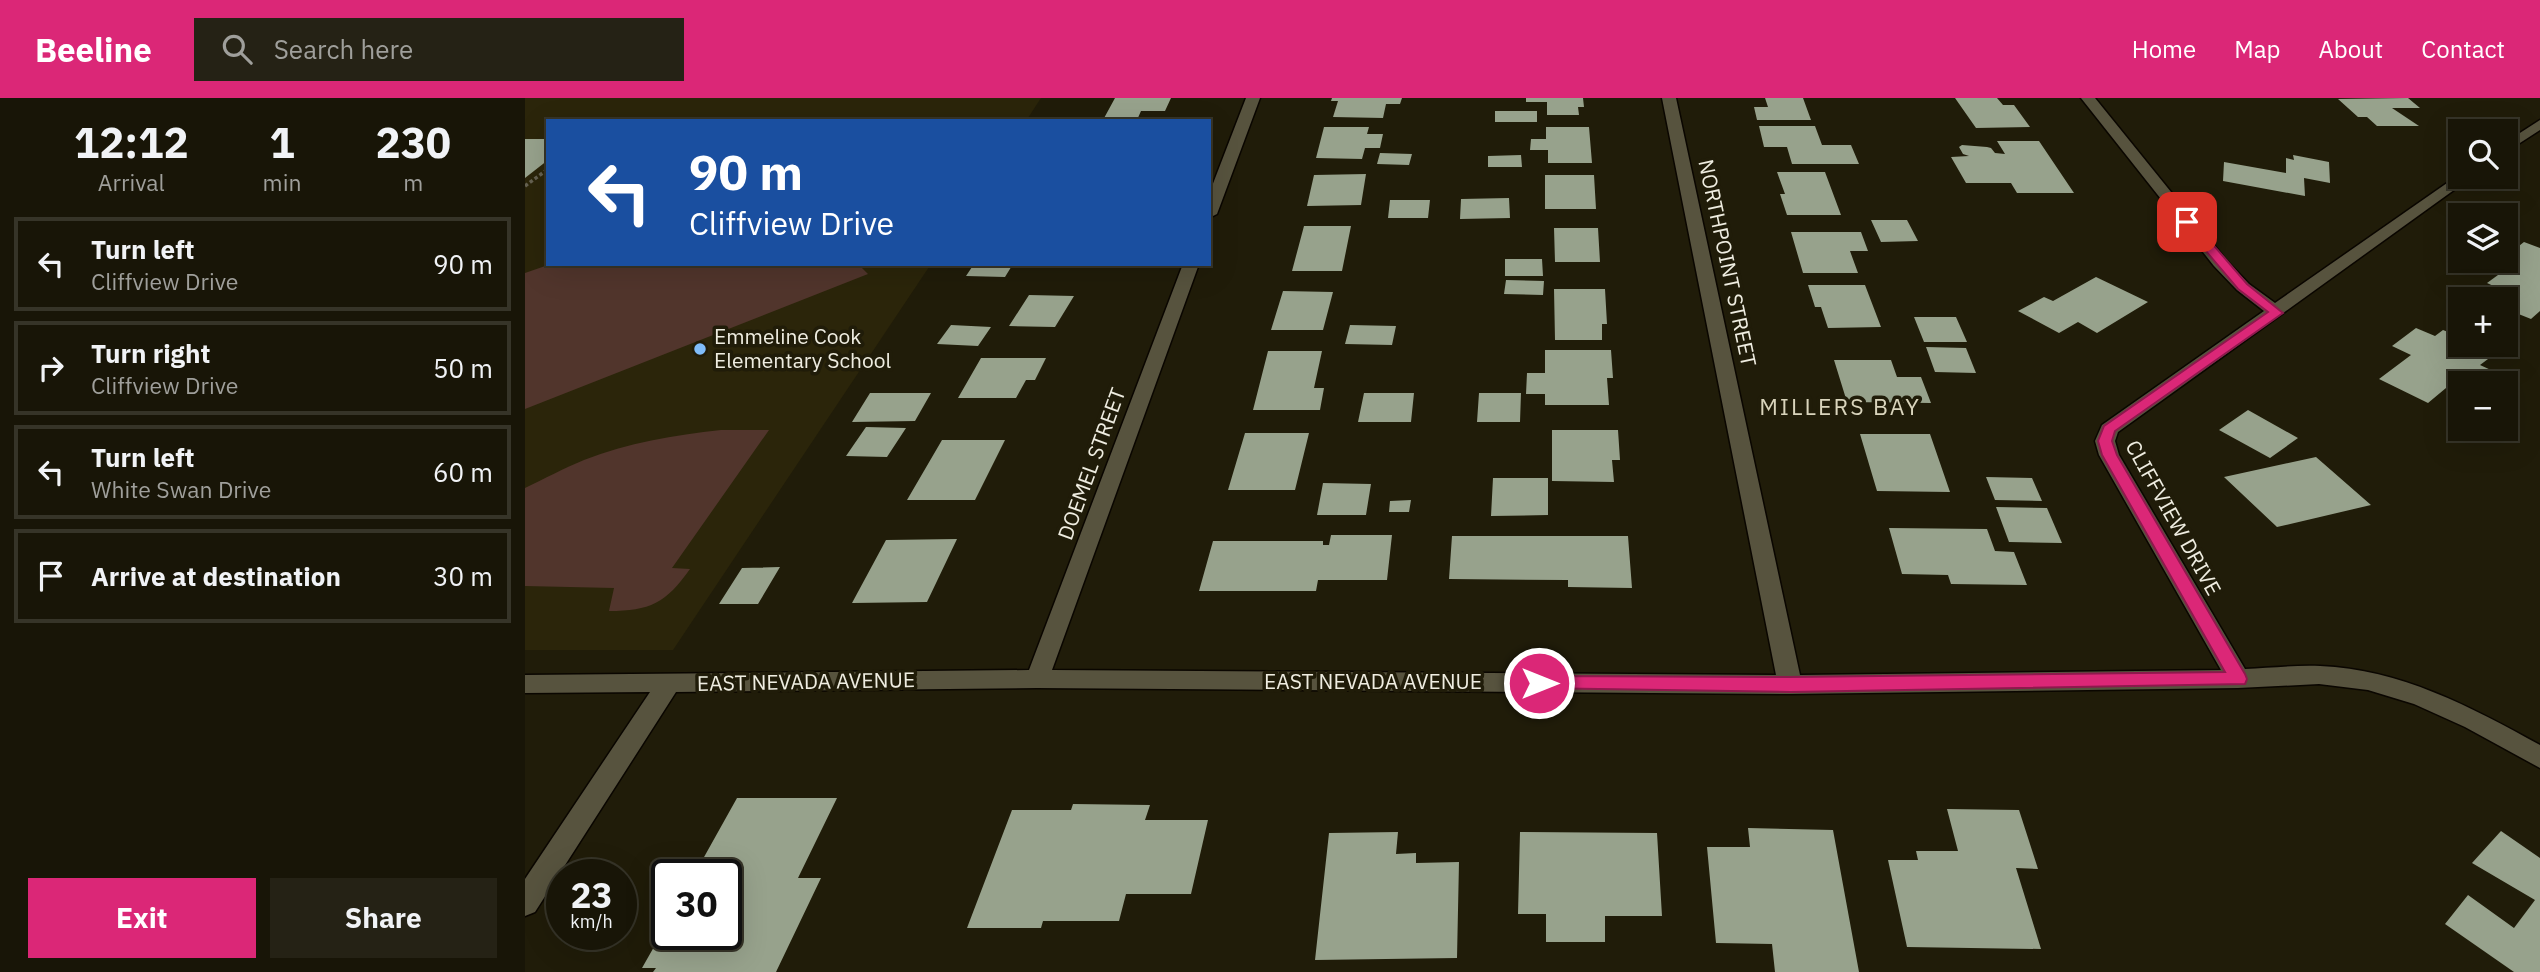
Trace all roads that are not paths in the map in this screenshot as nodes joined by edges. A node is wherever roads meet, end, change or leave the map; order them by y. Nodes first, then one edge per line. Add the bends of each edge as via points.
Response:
1 (1253, 98) edge
2 (1669, 98) edge
3 (2088, 98) edge
4 (2540, 124) edge
5 (2518, 140) edge
6 (2448, 189) edge
7 (1211, 209) edge
8 (1190, 266) edge
9 (2276, 313) junction
10 (1037, 679) junction
11 (2238, 679) junction
12 (669, 683) junction
13 (525, 684) edge
14 (1790, 685) junction
15 (2540, 757) edge
16 (525, 903) edge

1 - 7 street
2 - 14 street, NORTHPOINT STREET
3 - 9 street via 2220,263
4 - 5 street
6 - 9 street, CLIFFVIEW DRIVE
8 - 10 street, DOEMEL STREET
9 - 11 street, CLIFFVIEW DRIVE via 2109,429 2105,441
10 - 12 street, EAST NEVADA AVENUE
10 - 14 street, EAST NEVADA AVENUE
11 - 14 street, EAST NEVADA AVENUE
11 - 15 street, EAST NEVADA AVENUE via 2319,675 2368,681 2420,696
12 - 13 street, EAST NEVADA AVENUE
12 - 16 street

